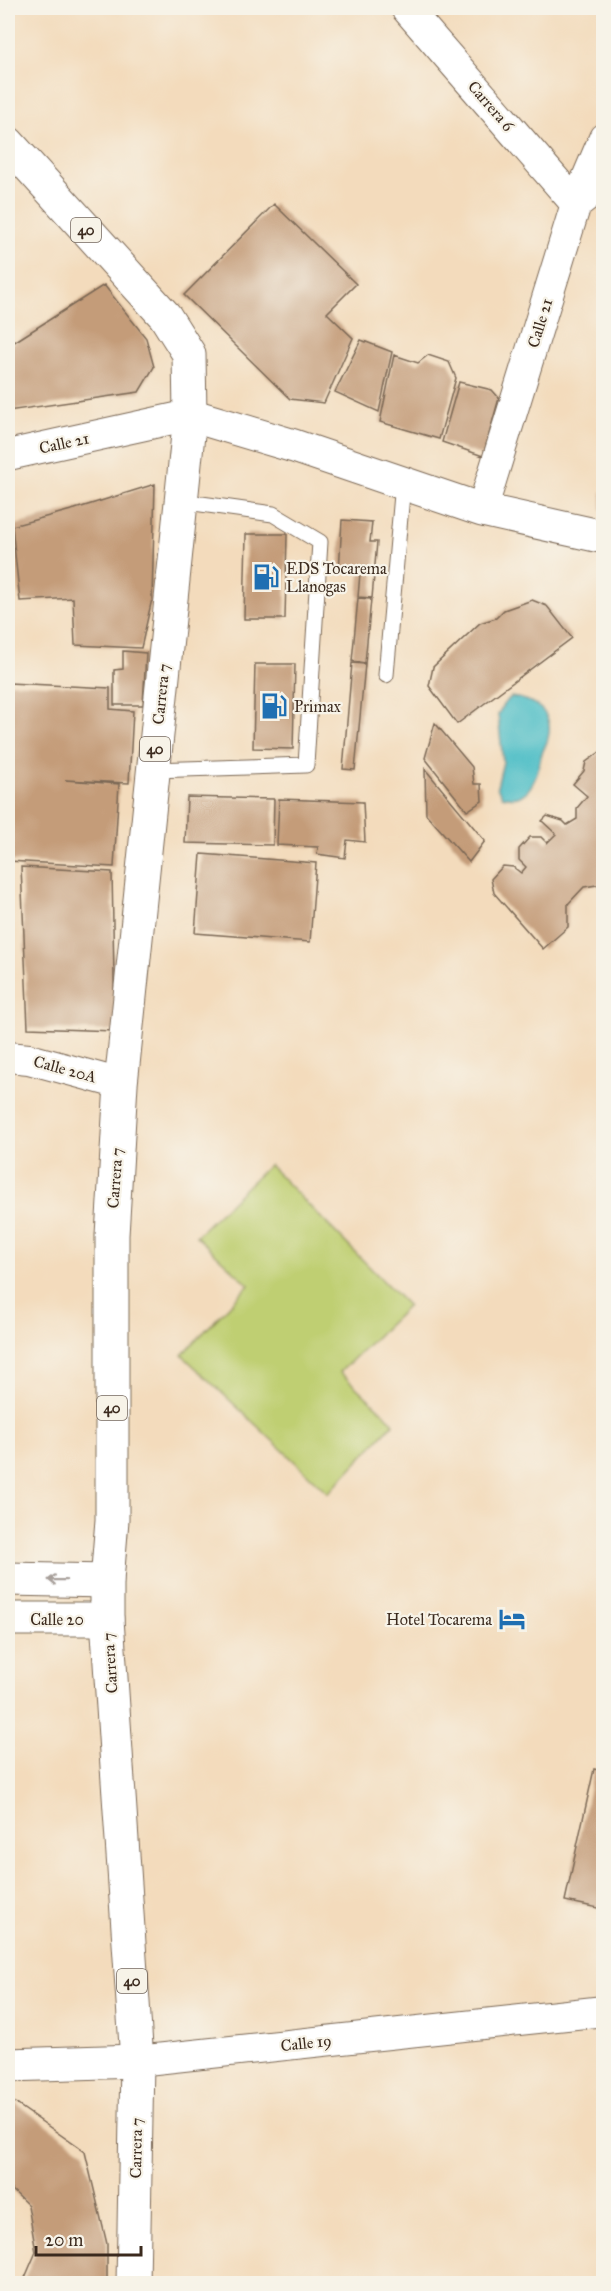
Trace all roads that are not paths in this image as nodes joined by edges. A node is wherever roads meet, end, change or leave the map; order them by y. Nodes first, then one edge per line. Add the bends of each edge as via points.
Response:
1 (406, 8) edge
2 (603, 138) edge
3 (8, 142) edge
4 (603, 184) edge
5 (576, 204) junction
6 (190, 415) junction
7 (8, 455) edge
8 (402, 483) junction
9 (180, 501) junction
10 (482, 510) junction
11 (603, 537) edge
12 (386, 675) dead end
13 (153, 770) junction
14 (8, 1057) edge
15 (121, 1084) junction
16 (8, 1579) edge
17 (107, 1581) junction
18 (107, 1619) junction
19 (8, 1620) edge
20 (603, 2011) edge
21 (137, 2061) junction
22 (8, 2065) edge
23 (134, 2283) edge

1 - 5 street, Carrera 6
2 - 5 street, Calle 21
3 - 6 main road, Carrera 7 / 40 via 165,316 189,354
4 - 5 street
5 - 10 street, Calle 21
6 - 7 street, Calle 21
6 - 8 main road
6 - 9 main road, Carrera 7 / 40
8 - 10 main road
8 - 12 lane
9 - 13 main road, Carrera 7 / 40
9 - 13 lane via 273,514 320,542 306,765
10 - 11 main road
13 - 15 main road, Carrera 7 / 40
14 - 15 street, Calle 20A
15 - 17 main road, Carrera 7 / 40 via 112,1235 112,1520
17 -> 16 main road
17 - 18 main road, Carrera 7 / 40
18 - 19 main road, Calle 20
18 - 21 main road, Carrera 7 / 40
20 - 21 street, Calle 19
21 - 22 main road, Calle 19
21 - 23 main road, Carrera 7 / 40

